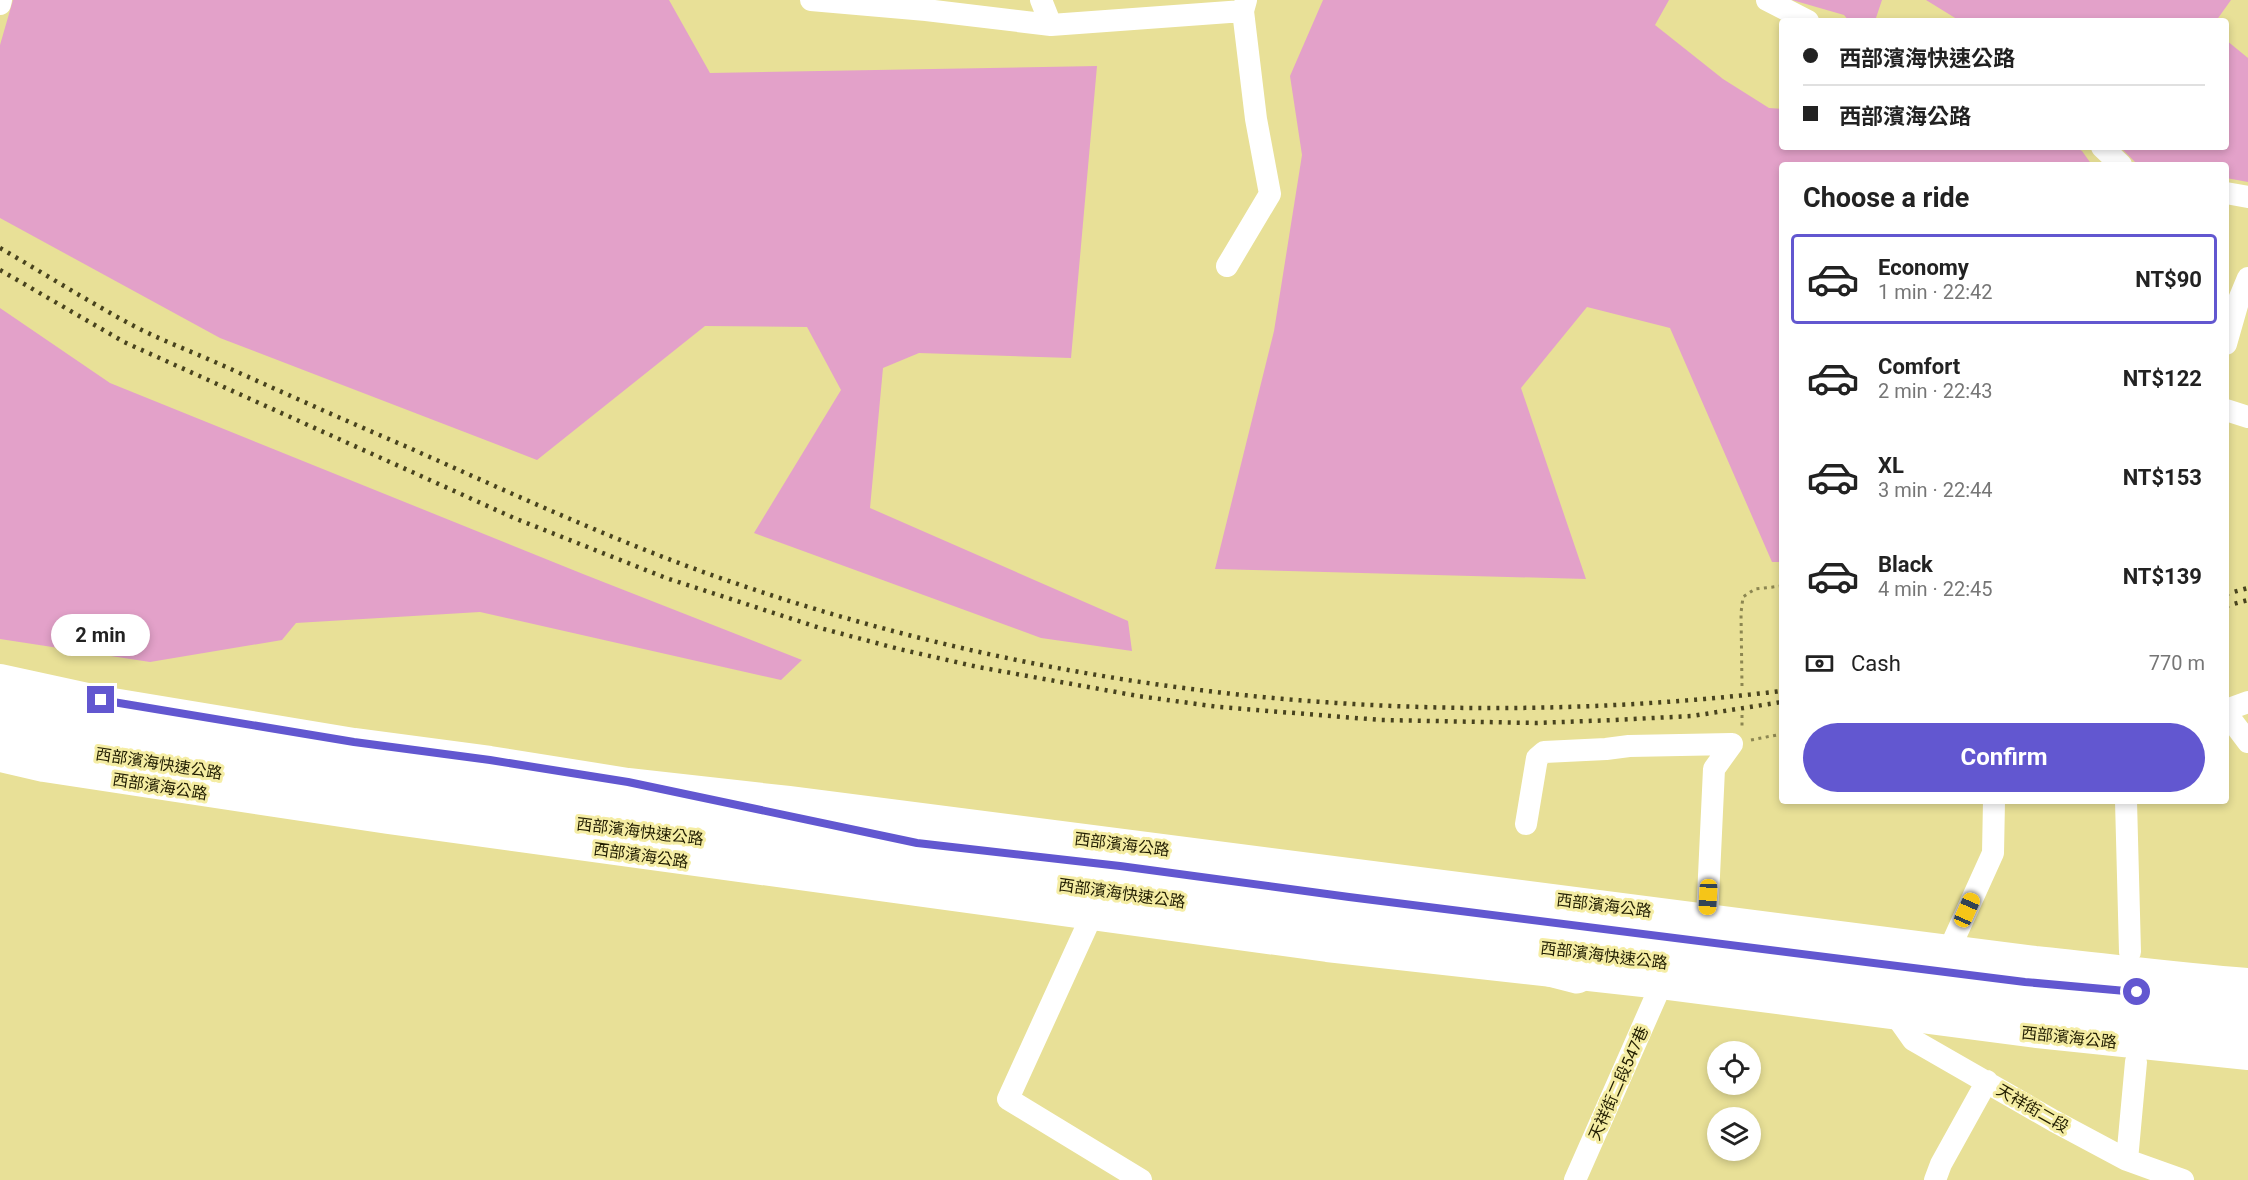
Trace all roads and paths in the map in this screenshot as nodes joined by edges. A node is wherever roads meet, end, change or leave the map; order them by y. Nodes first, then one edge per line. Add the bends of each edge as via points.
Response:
1 (811, 0) edge
2 (1041, 0) edge
3 (1767, 0) edge
4 (924, 5) edge
5 (1244, 5) edge
6 (1802, 18) edge
7 (1051, 25) junction
8 (2105, 150) edge
9 (2118, 162) edge
10 (2229, 194) edge
11 (2248, 197) edge
12 (1227, 266) dead end
13 (2248, 278) edge
14 (2229, 334) edge
15 (2229, 411) edge
16 (2248, 417) edge
17 (1779, 586) edge
18 (0, 678) edge
19 (1742, 686) dead end
20 (2248, 702) edge
21 (0, 705) edge
22 (2229, 710) edge
23 (2229, 715) edge
24 (0, 732) edge
25 (1779, 735) edge
26 (2248, 742) edge
27 (1732, 744) junction
28 (0, 758) edge
29 (628, 782) junction
30 (1994, 804) edge
31 (2126, 804) edge
32 (1526, 824) dead end
33 (917, 843) junction
34 (1092, 915) junction
35 (1707, 918) junction
36 (1404, 932) junction
37 (1950, 948) junction
38 (2130, 952) dead end
39 (1577, 977) junction
40 (2248, 982) edge
41 (1660, 986) junction
42 (2248, 1003) edge
43 (1896, 1016) junction
44 (2248, 1031) edge
45 (2248, 1056) edge
46 (2136, 1062) dead end
47 (1987, 1081) junction
48 (2127, 1160) junction
49 (1141, 1180) edge
50 (1575, 1180) edge
51 (1935, 1180) edge
52 (2183, 1180) edge

1 - 4 street
2 - 7 street
3 - 6 street
4 - 7 street
5 - 7 street
5 - 12 street via 1256,119 1270,194
8 - 9 street
10 - 11 street
13 - 14 street
15 - 16 street
17 - 19 path via 1755,589 1743,597
18 - 29 main road, 西部濱海公路 via 239,723
20 - 22 street
21 - 33 highway, 西部濱海快速公路 via 73,721 369,769
23 - 26 street
24 - 36 highway, 西部濱海快速公路 via 58,746 216,772
25 - 27 path
27 - 32 street via 1544,752 1537,758
27 - 35 street via 1714,769
28 - 34 main road, 西部濱海公路 via 388,820
29 - 33 highway
29 - 35 main road, 西部濱海公路
30 - 37 street via 1993,853
31 - 38 street
33 - 42 highway, 西部濱海快速公路 via 2025,982
34 - 39 main road, 西部濱海公路
34 - 49 street via 1008,1099
35 - 37 main road, 西部濱海公路
36 - 39 highway
36 - 44 highway, 西部濱海快速公路
37 - 40 main road, 西部濱海公路
39 - 41 main road, 西部濱海公路
41 - 43 main road, 西部濱海公路
41 - 50 street, 天祥街二段547巷
43 - 45 main road, 西部濱海公路
43 - 47 street, 天祥街二段 via 1913,1040
46 - 48 street
47 - 48 street, 天祥街二段
47 - 51 street
48 - 52 street, 天祥街二段

